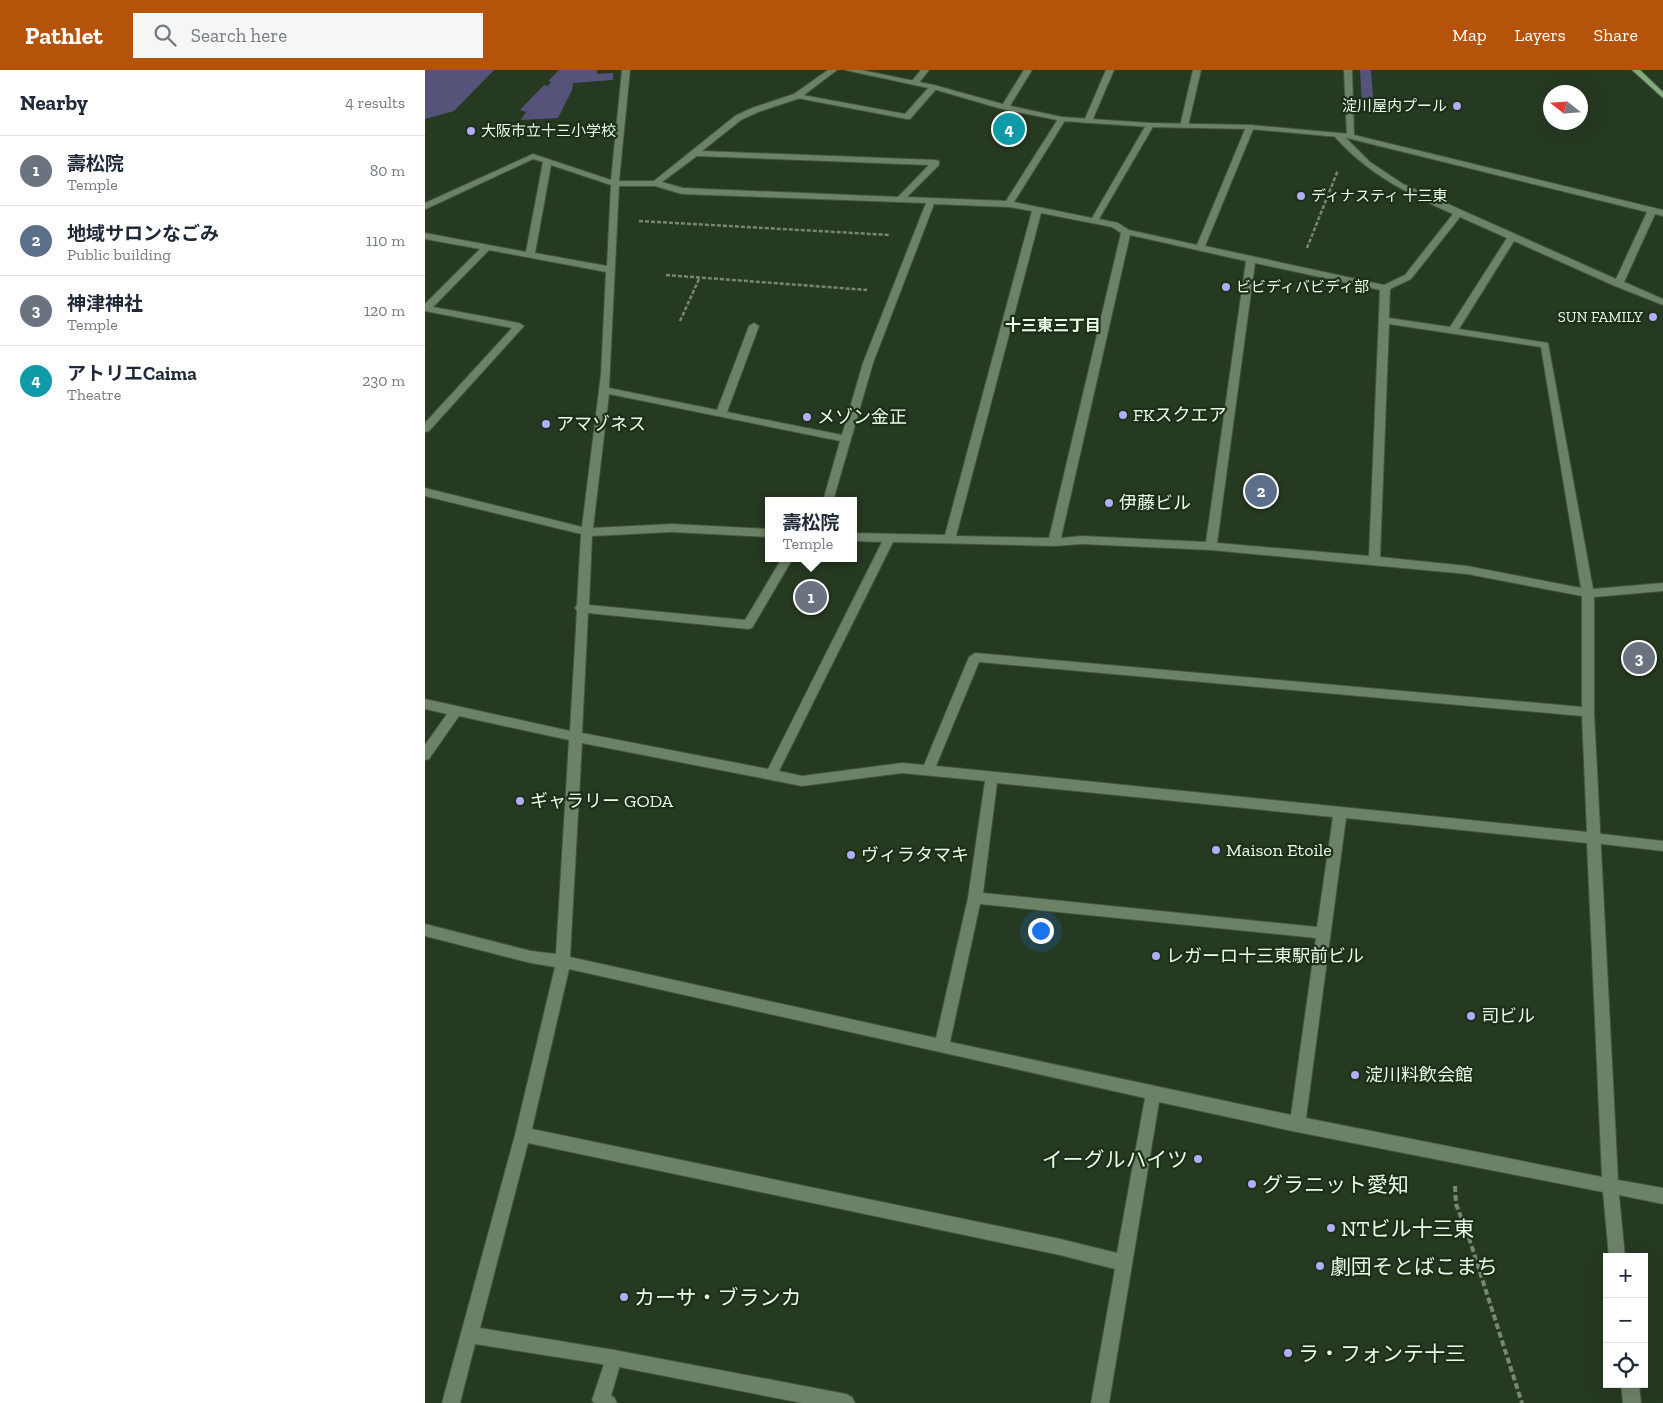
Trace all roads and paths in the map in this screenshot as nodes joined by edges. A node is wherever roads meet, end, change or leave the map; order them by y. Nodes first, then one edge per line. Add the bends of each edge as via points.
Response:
1 (626, 70) edge
2 (833, 70) edge
3 (849, 70) edge
4 (925, 70) edge
5 (1028, 70) edge
6 (1110, 70) edge
7 (1197, 70) edge
8 (1348, 70) edge
9 (1636, 70) edge
10 (915, 82) junction
11 (934, 87) junction
12 (797, 96) junction
13 (1663, 96) edge
14 (1005, 107) junction
15 (1062, 119) junction
16 (1087, 122) junction
17 (1150, 125) junction
18 (1184, 126) junction
19 (1249, 127) junction
20 (1338, 135) junction
21 (1351, 136) junction
22 (1347, 148) junction
23 (695, 153) junction
24 (547, 161) junction
25 (657, 183) junction
26 (615, 184) junction
27 (901, 199) junction
28 (931, 201) junction
29 (1009, 204) junction
30 (425, 206) edge
31 (1037, 210) junction
32 (1652, 211) junction
33 (1458, 213) junction
34 (1663, 214) edge
35 (613, 220) junction
36 (1094, 221) junction
37 (1126, 232) junction
38 (425, 236) edge
39 (917, 236) junction
40 (1512, 238) junction
41 (487, 247) junction
42 (1199, 248) junction
43 (530, 255) junction
44 (1251, 259) junction
45 (1299, 269) junction
46 (611, 270) junction
47 (666, 275) dead end
48 (699, 279) junction
49 (1618, 284) junction
50 (1385, 288) junction
51 (895, 292) junction
52 (1663, 302) edge
53 (426, 308) edge
54 (1384, 320) junction
55 (680, 321) dead end
56 (754, 326) dead end
57 (1453, 331) junction
58 (605, 390) junction
59 (721, 414) junction
60 (425, 429) edge
61 (845, 439) junction
62 (425, 492) edge
63 (829, 497) edge
64 (587, 532) junction
65 (765, 533) edge
66 (857, 537) edge
67 (889, 538) junction
68 (949, 540) junction
69 (1054, 542) junction
70 (1211, 546) junction
71 (1374, 560) junction
72 (786, 562) edge
73 (1663, 587) edge
74 (1588, 593) junction
75 (581, 608) junction
76 (425, 704) edge
77 (455, 712) junction
78 (1587, 712) junction
79 (577, 737) junction
80 (425, 755) edge
81 (928, 770) junction
82 (771, 775) junction
83 (992, 776) junction
84 (1340, 812) junction
85 (1593, 838) junction
86 (1663, 846) edge
87 (975, 898) junction
88 (425, 930) edge
89 (1323, 933) junction
90 (563, 962) junction
91 (941, 1047) junction
92 (1153, 1093) junction
93 (1297, 1125) junction
94 (523, 1135) junction
95 (1453, 1155) junction
96 (1610, 1186) junction
97 (1663, 1196) edge
98 (1617, 1253) edge
99 (1124, 1263) junction
100 (471, 1335) junction
101 (614, 1358) junction
102 (1630, 1388) edge
103 (451, 1403) edge
104 (607, 1403) edge
105 (846, 1403) edge
106 (1100, 1403) edge
107 (1522, 1403) edge
108 (1632, 1403) edge

1 - 26 street
2 - 12 street
3 - 10 street
4 - 10 street
5 - 14 street
6 - 16 street
7 - 18 street
8 - 21 street
9 - 13 main road
10 - 11 street
11 - 12 street via 907,116
11 - 14 street
12 - 23 street via 739,118
14 - 15 street
15 - 16 street
15 - 29 street
16 - 17 street
17 - 18 street
17 - 36 street
18 - 19 street
19 - 20 street
19 - 42 street
20 - 21 street
20 - 22 street
21 - 32 street
22 - 33 street via 1386,178
22 - 45 path
23 - 25 street
23 - 27 street via 936,163
24 - 26 street
24 - 30 street via 533,156
24 - 43 street
25 - 26 street
25 - 27 street via 682,191
26 - 35 street
27 - 28 street
28 - 29 street
28 - 39 street
29 - 31 street
31 - 36 street
31 - 68 street
32 - 34 street
32 - 49 street
33 - 40 street
33 - 50 street via 1408,277
35 - 39 path
35 - 46 street
36 - 37 street via 1115,225
37 - 42 street
37 - 69 street
38 - 41 street
39 - 51 street
40 - 49 street
40 - 57 street
41 - 43 street
41 - 53 street
42 - 44 street
43 - 46 street
44 - 45 street
44 - 70 street
45 - 50 street
46 - 58 street
47 - 48 path
48 - 51 path
48 - 55 path
49 - 52 street
50 - 54 street
51 - 61 street via 868,363
53 - 60 street via 519,326
54 - 57 street
54 - 71 street
56 - 59 street
57 - 74 street via 1545,345
58 - 59 street
58 - 64 street
59 - 61 street
61 - 63 street
62 - 64 street
64 - 65 street via 672,528
64 - 75 street
66 - 67 street
67 - 68 street
67 - 82 street
68 - 69 street
69 - 70 street via 1082,540
70 - 71 street
71 - 74 street via 1467,570
72 - 75 street via 748,624
73 - 74 street
74 - 78 street
75 - 79 street
76 - 77 street
77 - 79 street
77 - 80 street
78 - 81 street via 975,657
78 - 85 street
79 - 82 street
79 - 90 street
81 - 82 street via 902,768 802,781
81 - 83 street
83 - 84 street
83 - 87 street
84 - 85 street
84 - 89 street
85 - 86 street
85 - 96 street
87 - 89 street
87 - 91 street
88 - 90 street
89 - 93 street
90 - 91 street
90 - 94 street
91 - 92 street
92 - 93 street
92 - 99 street
93 - 95 street
94 - 99 street
94 - 100 street
95 - 96 street
95 - 107 path via 1456,1204
96 - 97 street
96 - 98 street
99 - 106 street
100 - 101 street
100 - 103 street
101 - 104 street via 601,1400
101 - 105 street
102 - 108 street

